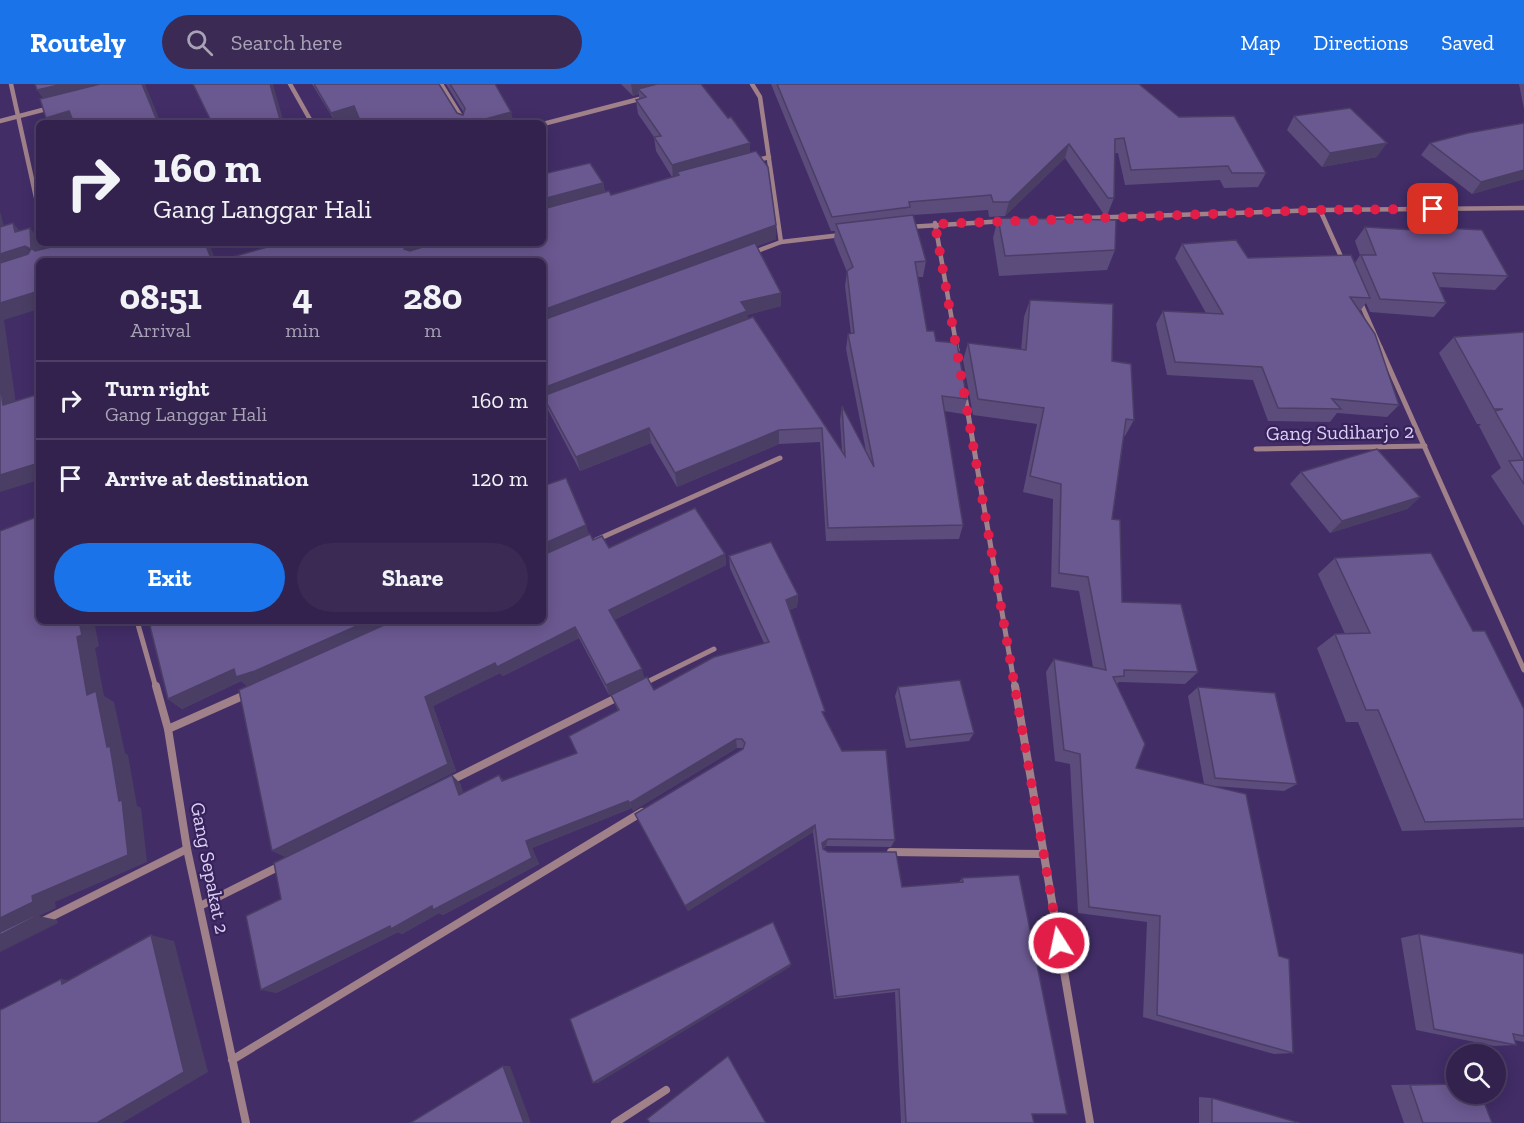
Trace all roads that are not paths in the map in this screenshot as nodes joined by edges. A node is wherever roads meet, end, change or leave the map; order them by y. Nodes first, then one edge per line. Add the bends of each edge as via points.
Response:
1 (11, 84) edge
2 (290, 84) edge
3 (441, 84) edge
4 (752, 84) edge
5 (651, 95) edge
6 (60, 106) edge
7 (17, 117) junction
8 (310, 120) edge
9 (463, 120) edge
10 (0, 122) edge
11 (546, 123) edge
12 (769, 157) junction
13 (747, 163) edge
14 (36, 198) edge
15 (1524, 208) edge
16 (1320, 210) junction
17 (1052, 219) edge
18 (1017, 221) edge
19 (935, 224) junction
20 (900, 228) edge
21 (852, 234) edge
22 (781, 243) junction
23 (748, 254) edge
24 (1344, 264) edge
25 (1358, 296) edge
26 (959, 363) edge
27 (963, 387) edge
28 (1425, 446) junction
29 (1256, 449) dead end
30 (780, 458) dead end
31 (586, 544) edge
32 (138, 624) edge
33 (714, 649) dead end
34 (1524, 670) edge
35 (639, 686) edge
36 (253, 692) edge
37 (629, 692) edge
38 (168, 729) junction
39 (447, 783) edge
40 (649, 808) edge
41 (187, 849) junction
42 (884, 852) edge
43 (1043, 854) junction
44 (286, 863) edge
45 (200, 906) junction
46 (31, 927) edge
47 (232, 1060) junction
48 (666, 1090) dead end
49 (246, 1123) edge
50 (615, 1123) edge
51 (1090, 1123) edge

1 - 7 street
2 - 8 street
3 - 9 street
4 - 12 street via 760,97
5 - 11 street
6 - 7 street
7 - 10 street
7 - 14 street
12 - 13 street
12 - 22 street
15 - 16 street
16 - 17 street
16 - 24 street
18 - 19 street
19 - 20 street
19 - 26 street
21 - 22 street
22 - 23 street
25 - 28 street
27 - 43 street
28 - 29 street, Gang Sudiharjo 2
28 - 34 street
30 - 31 street
32 - 38 street, Gang Sepakat 2
33 - 35 street
36 - 38 street
37 - 39 street
38 - 41 street, Gang Sepakat 2
40 - 47 street
41 - 45 street, Gang Sepakat 2
41 - 46 street
42 - 43 street
43 - 51 street
44 - 45 street
45 - 47 street, Gang Sepakat 2
47 - 49 street, Gang Sepakat 2
48 - 50 street

